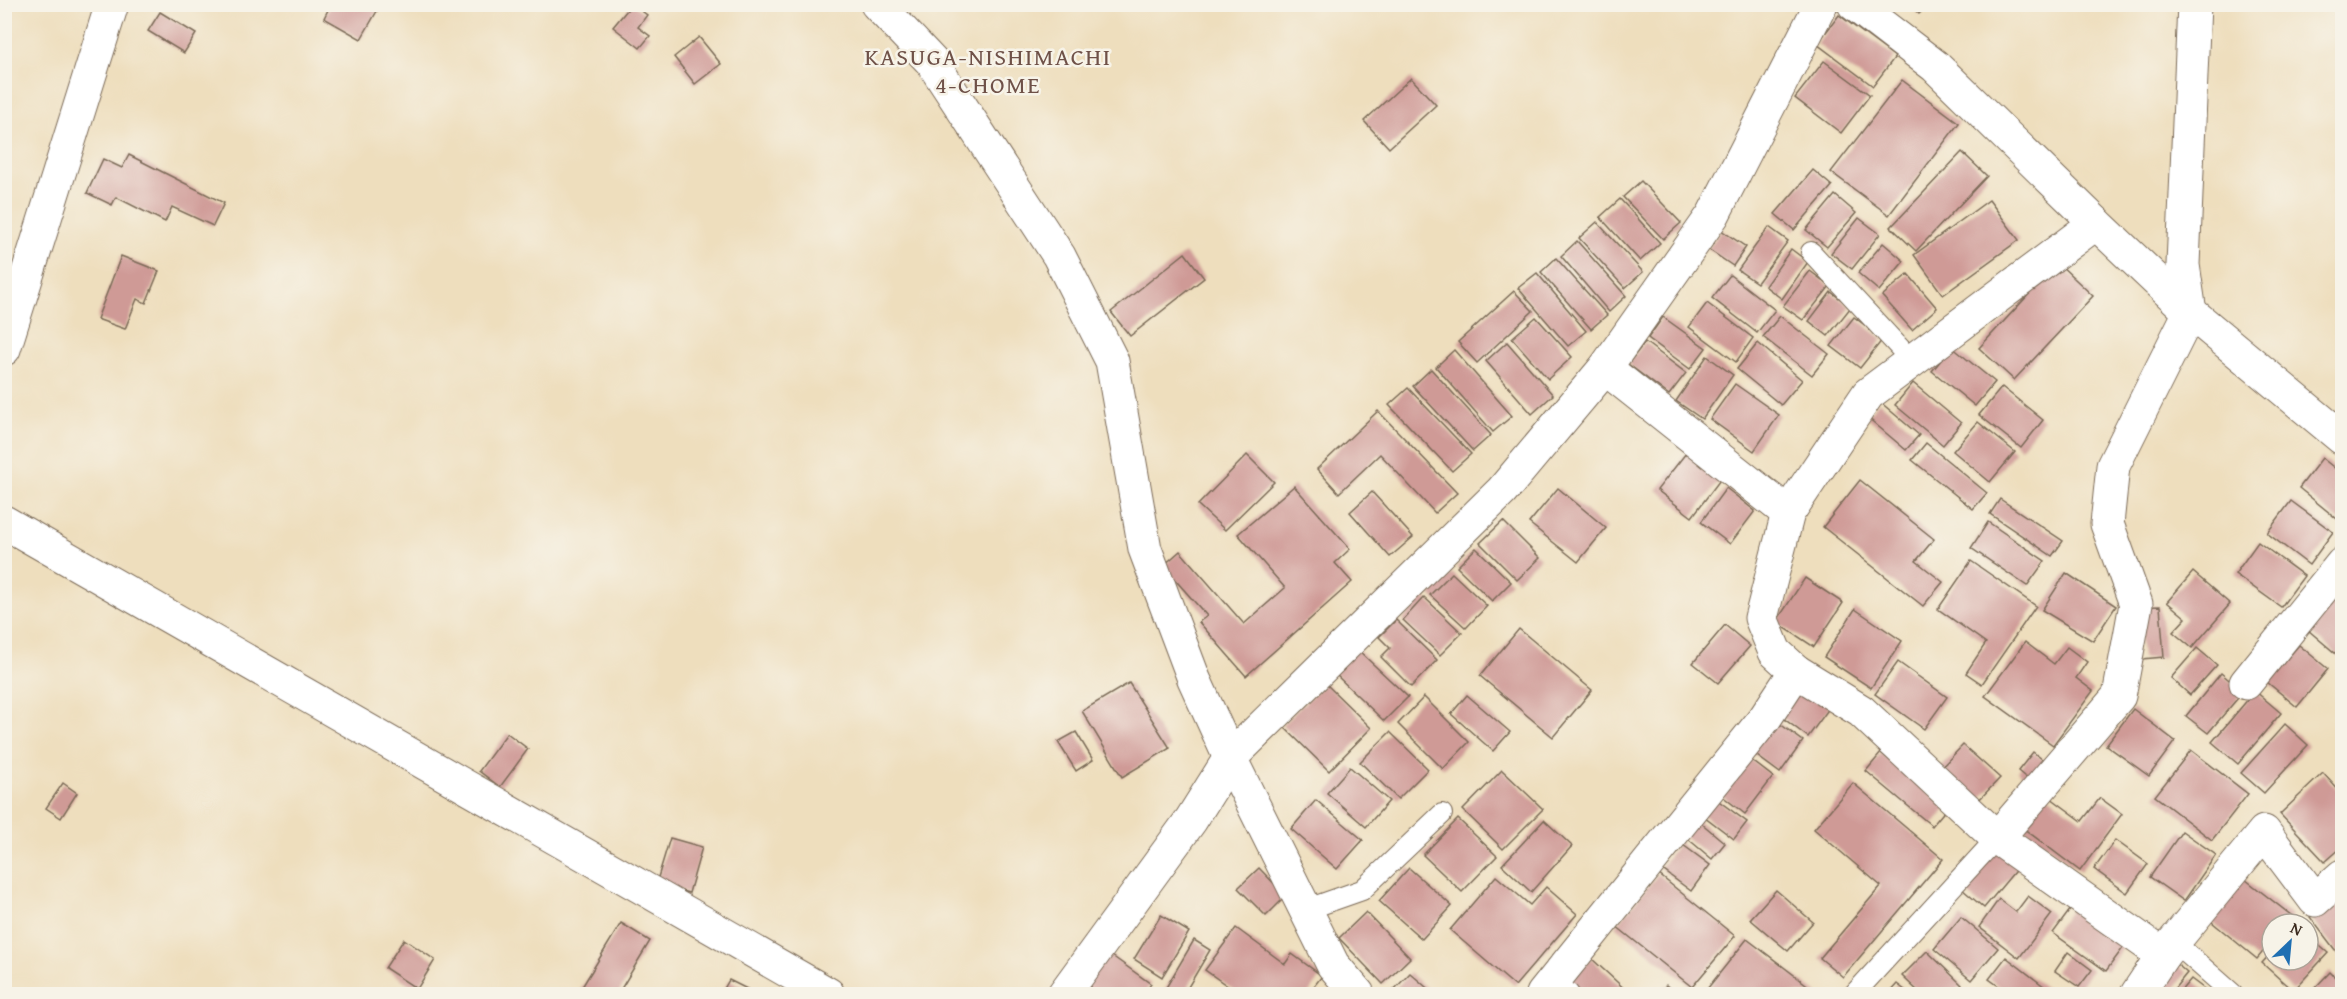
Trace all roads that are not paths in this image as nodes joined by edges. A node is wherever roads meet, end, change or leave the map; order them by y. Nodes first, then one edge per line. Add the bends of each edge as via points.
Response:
1 (112, 4) edge
2 (878, 4) edge
3 (1821, 4) edge
4 (1854, 4) edge
5 (2194, 4) edge
6 (2096, 223) junction
7 (1811, 252) dead end
8 (11, 303) edge
9 (2190, 312) junction
10 (4, 349) edge
11 (1912, 361) junction
12 (1605, 368) junction
13 (2343, 438) edge
14 (1788, 513) junction
15 (4, 522) edge
16 (2343, 564) edge
17 (1796, 670) junction
18 (2246, 683) dead end
19 (1230, 758) junction
20 (1442, 814) dead end
21 (1997, 838) junction
22 (2343, 876) edge
23 (1305, 910) junction
24 (2169, 949) junction
25 (1556, 990) edge
26 (828, 994) edge
27 (1064, 994) edge
28 (1358, 994) edge
29 (1854, 994) edge
30 (2137, 994) edge
31 (2234, 994) edge

1 - 8 street
2 - 19 street via 938,72 1059,256 1112,361 1145,549 1194,679
3 - 12 street via 1713,215
4 - 6 street via 1935,66
5 - 9 street via 2183,266
6 - 9 street
6 - 11 street
7 - 11 lane
8 - 10 street
9 - 13 street
9 - 21 street via 2113,466 2108,524 2136,604 2119,696
11 - 14 street via 1868,394
12 - 14 street
12 - 19 street via 1502,491
14 - 17 street via 1761,618 1775,652
15 - 26 street
16 - 18 street
17 - 21 street via 1861,711
17 - 25 street via 1765,718
19 - 23 street
19 - 27 street via 1191,820
20 - 23 lane via 1362,890
21 - 24 street
21 - 29 lane
22 - 24 street via 2315,900 2264,832
23 - 28 street via 1333,965
24 - 30 street
24 - 31 lane

